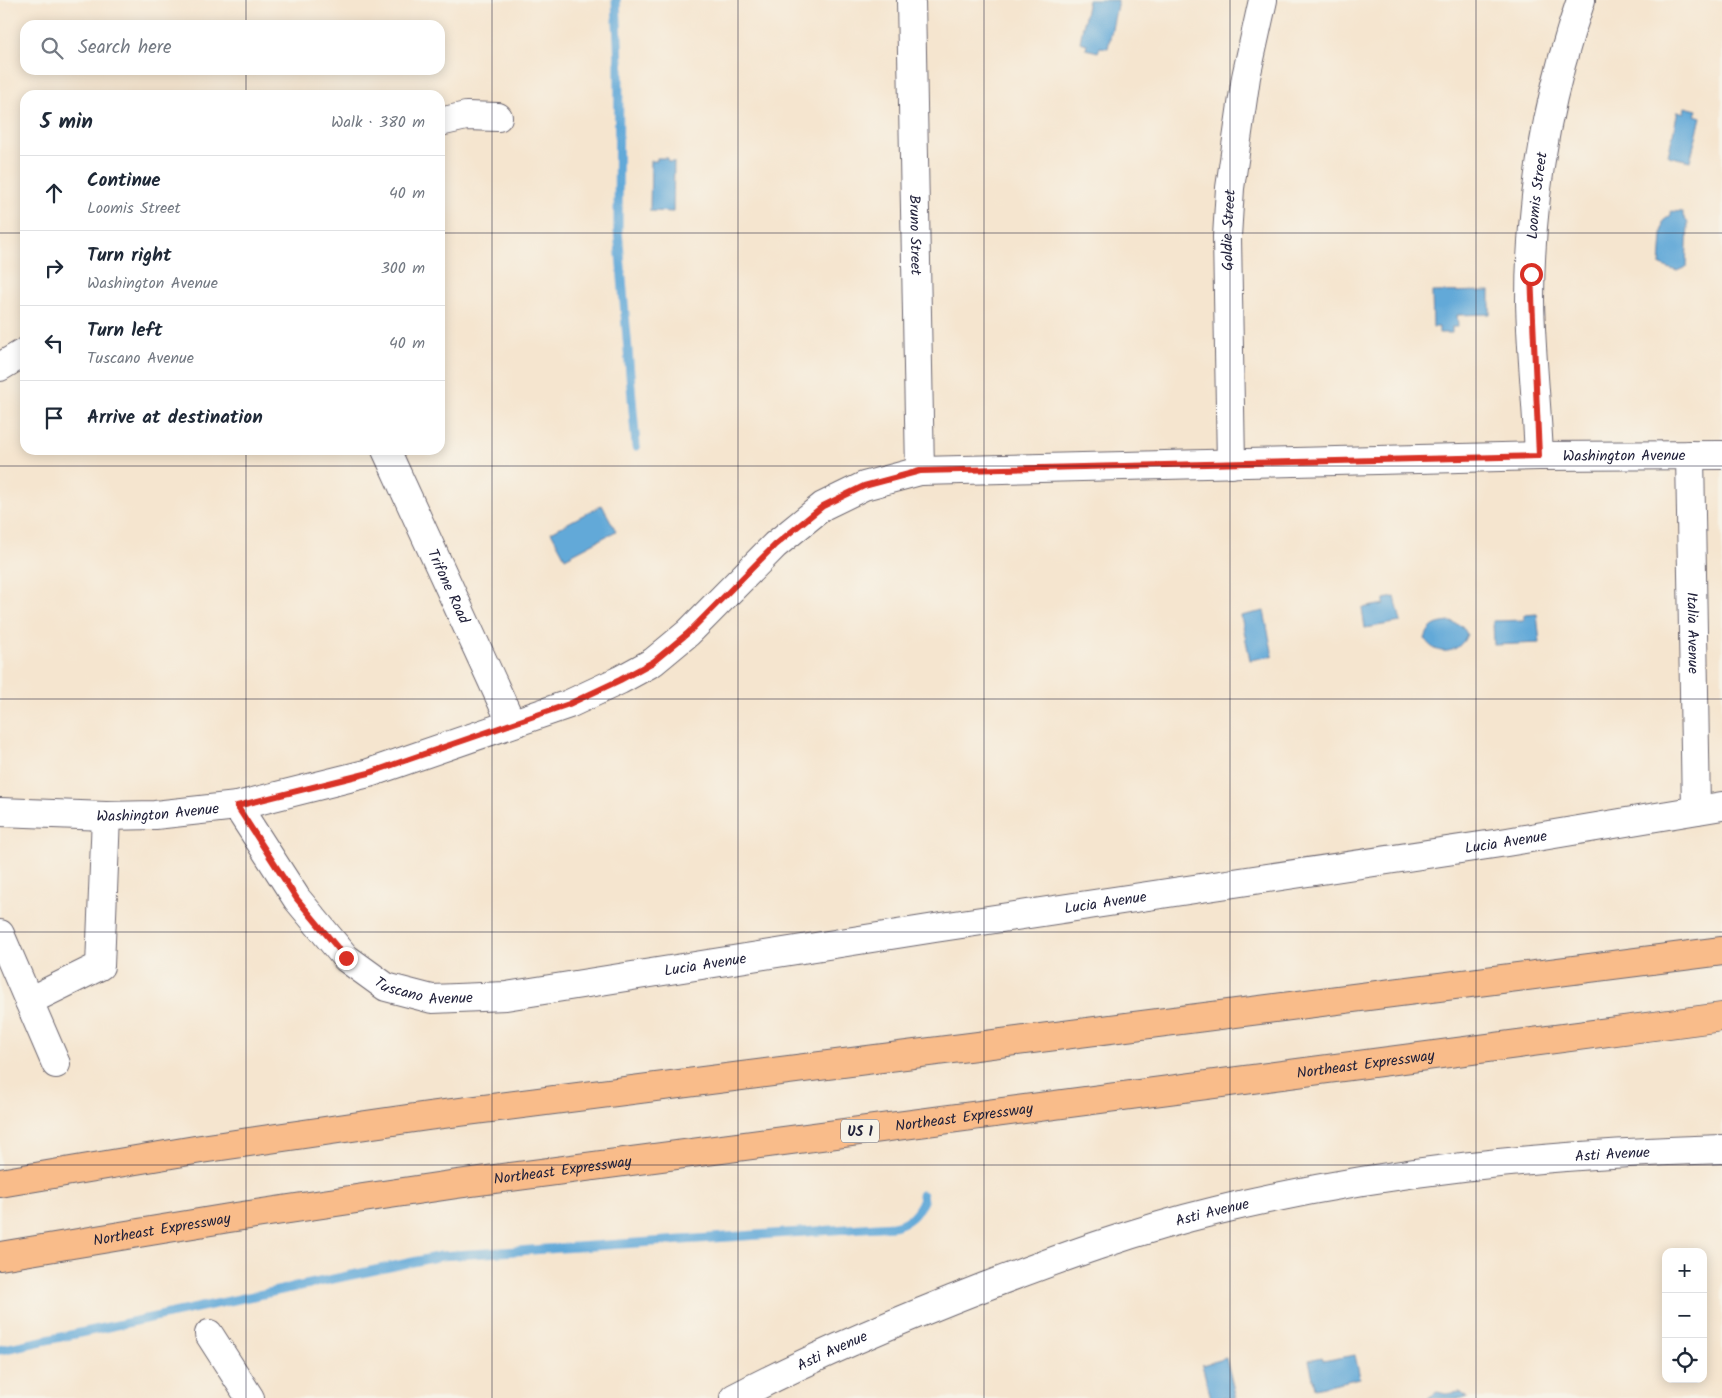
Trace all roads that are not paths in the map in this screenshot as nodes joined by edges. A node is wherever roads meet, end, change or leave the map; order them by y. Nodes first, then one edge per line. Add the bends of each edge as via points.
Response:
1 (911, 0) edge
2 (1263, 0) edge
3 (1581, 0) edge
4 (498, 117) dead end
5 (445, 121) edge
6 (20, 355) edge
7 (0, 367) edge
8 (388, 455) edge
9 (1722, 455) edge
10 (1539, 456) junction
11 (1690, 456) junction
12 (1231, 464) junction
13 (920, 471) junction
14 (511, 722) junction
15 (237, 806) junction
16 (1709, 808) edge
17 (0, 812) edge
18 (106, 816) junction
19 (0, 934) edge
20 (1722, 951) edge
21 (487, 996) joint
22 (29, 1002) junction
23 (1722, 1017) edge
24 (56, 1064) dead end
25 (1722, 1149) edge
26 (0, 1183) edge
27 (0, 1256) edge
28 (209, 1334) dead end
29 (250, 1398) edge
30 (734, 1398) edge

1 - 13 street, Bruno Street
2 - 12 street, Goldie Street via 1246,77 1230,188 1227,237
3 - 10 street, Loomis Street via 1555,81 1536,190 1530,303
4 - 5 street via 466,116
6 - 7 street
8 - 14 street, Trifone Road
9 - 11 street, Washington Avenue
10 - 11 street, Washington Avenue
10 - 12 street, Washington Avenue
11 - 16 street, Italia Avenue
12 - 13 street, Washington Avenue
13 - 14 street, Washington Avenue via 864,486 823,506 775,545 688,633 653,662 569,704
14 - 15 street, Washington Avenue via 369,773
15 - 18 street, Washington Avenue via 155,815
15 - 21 street, Tuscano Avenue via 297,899 346,958 386,987 432,999
16 - 21 street, Lucia Avenue via 506,996
17 - 18 street, Washington Avenue
18 - 22 street via 100,966
19 - 22 street
20 - 26 highway via 437,1115 201,1149
22 - 24 street
23 - 27 highway, Northeast Expressway / US 1 via 448,1186 238,1216
25 - 30 street, Asti Avenue via 1500,1161 1409,1172 1215,1210 1117,1239 930,1308
28 - 29 street

